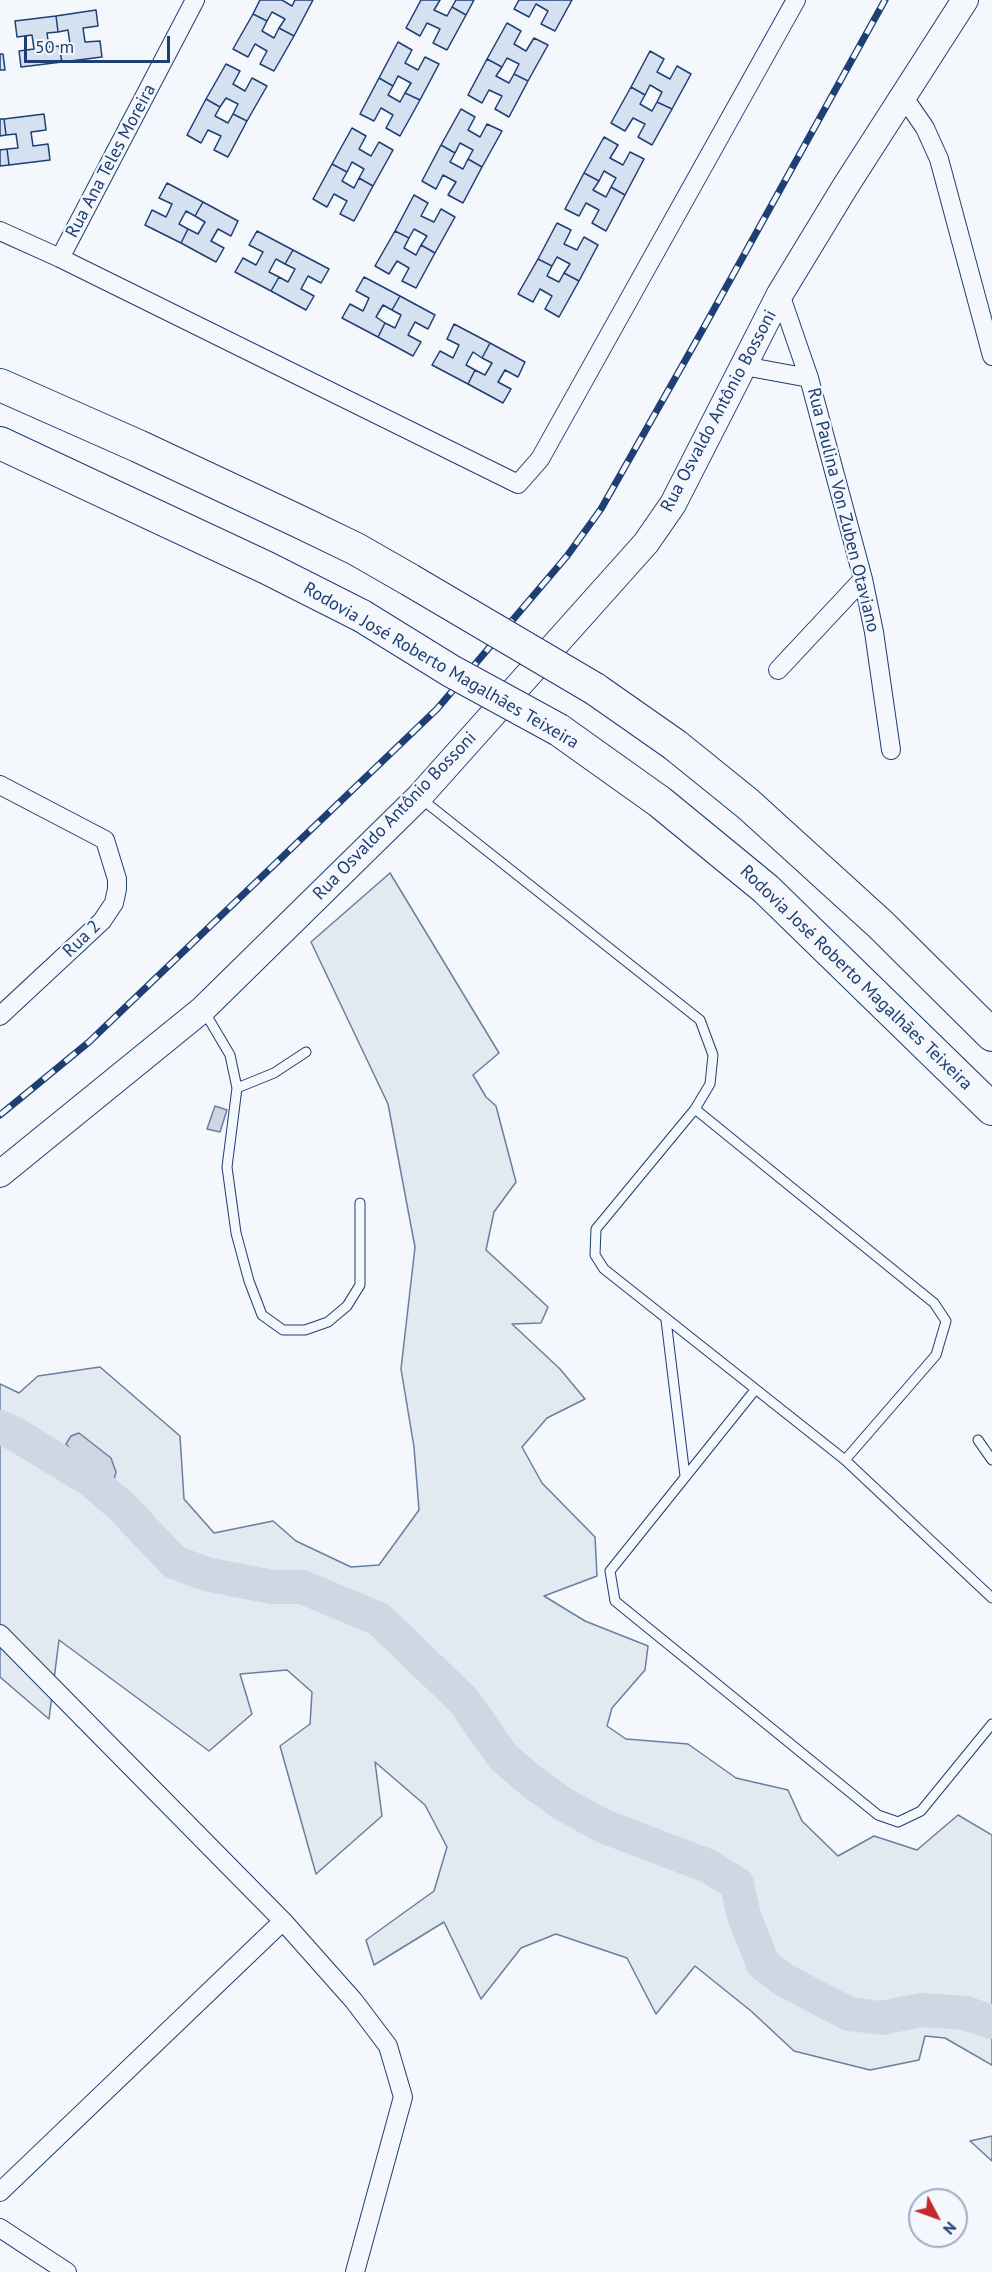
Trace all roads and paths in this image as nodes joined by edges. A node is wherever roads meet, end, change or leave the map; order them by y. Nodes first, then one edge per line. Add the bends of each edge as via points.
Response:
1 (195, 0) edge
2 (796, 0) edge
3 (965, 0) edge
4 (903, 96) junction
5 (0, 231) edge
6 (60, 258) junction
7 (780, 294) junction
8 (992, 356) edge
9 (744, 366) junction
10 (809, 378) junction
11 (0, 385) edge
12 (0, 443) edge
13 (863, 579) junction
14 (778, 670) dead end
15 (891, 750) dead end
16 (0, 785) edge
17 (419, 797) junction
18 (202, 1009) junction
19 (0, 1016) edge
20 (992, 1035) edge
21 (306, 1052) dead end
22 (237, 1088) junction
23 (695, 1108) junction
24 (992, 1109) edge
25 (0, 1173) edge
26 (360, 1203) dead end
27 (666, 1320) junction
28 (755, 1390) junction
29 (978, 1440) dead end
30 (845, 1460) junction
31 (992, 1460) edge
32 (685, 1476) junction
33 (992, 1598) edge
34 (0, 1634) edge
35 (992, 1724) edge
36 (283, 1921) junction
37 (0, 2192) edge
38 (0, 2229) edge
39 (67, 2272) edge
40 (355, 2272) edge

1 - 6 street, Rua Ana Teles Moreira
2 - 6 street via 540,459 518,484
3 - 4 street, Rua Osvaldo Antônio Bossoni
4 - 7 street, Rua Osvaldo Antônio Bossoni
4 - 8 street via 925,128 939,159
5 - 6 street
7 - 9 street, Rua Osvaldo Antônio Bossoni
7 - 10 street, Rua Paulina Von Zuben Otaviano
9 - 10 street, Rua Paulina Von Zuben Otaviano
9 - 17 street, Rua Osvaldo Antônio Bossoni via 673,504 646,543
10 - 13 street, Rua Paulina Von Zuben Otaviano
11 - 20 highway, bridge via 357,549 595,689 675,745 748,804 856,902
12 - 24 highway, Rodovia José Roberto Magalhães Teixeira, bridge via 362,616 451,671 559,729 660,802 766,889
13 - 14 street
13 - 15 street, Rua Paulina Von Zuben Otaviano
16 - 19 street, Rua 2 via 105,840 117,879 114,903 102,921
17 - 18 street, Rua Osvaldo Antônio Bossoni
17 - 23 lane via 700,1020 713,1055 710,1084
18 - 22 lane via 224,1041
18 - 25 street, Rua Osvaldo Antônio Bossoni
21 - 22 lane via 274,1073
22 - 26 lane via 227,1167 236,1233 262,1315 283,1330 305,1330 328,1322 347,1306 360,1285
23 - 27 lane via 597,1229 595,1255 604,1269
23 - 30 lane via 934,1303 946,1321 936,1355
27 - 28 lane
27 - 32 lane
28 - 30 lane
28 - 32 lane
29 - 31 lane
30 - 33 lane
32 - 35 lane via 610,1571 615,1601 878,1815 898,1822 921,1811
34 - 36 street
36 - 37 street
36 - 40 street via 388,2046 403,2097
38 - 39 street

